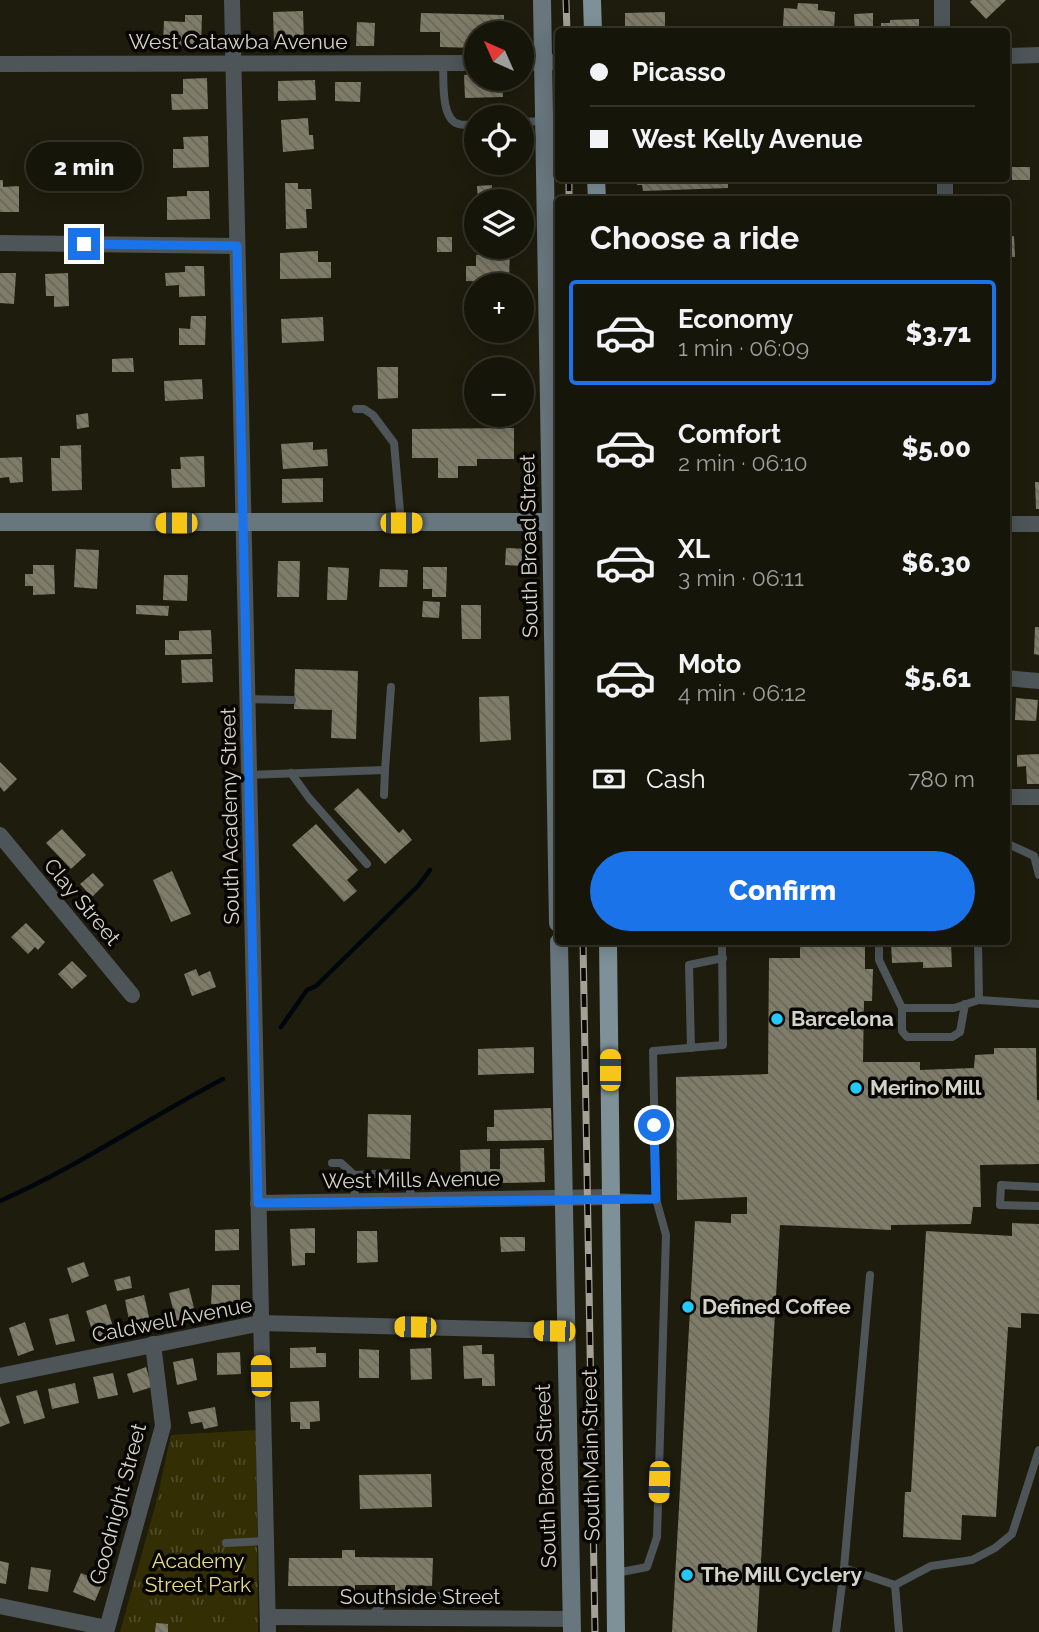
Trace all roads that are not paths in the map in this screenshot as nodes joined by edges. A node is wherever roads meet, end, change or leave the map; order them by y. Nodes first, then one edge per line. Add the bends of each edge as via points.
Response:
1 (232, 0) edge
2 (542, 0) edge
3 (593, 0) edge
4 (942, 0) edge
5 (593, 28) edge
6 (942, 28) edge
7 (1039, 55) edge
8 (1010, 56) edge
9 (233, 63) junction
10 (443, 63) junction
11 (464, 63) edge
12 (534, 63) edge
13 (552, 63) edge
14 (0, 64) edge
15 (546, 121) junction
16 (534, 122) edge
17 (464, 125) edge
18 (0, 243) edge
19 (237, 246) junction
20 (356, 409) dead end
21 (0, 522) edge
22 (555, 522) edge
23 (244, 523) junction
24 (401, 523) junction
25 (1010, 524) edge
26 (1039, 524) edge
27 (1010, 678) edge
28 (1039, 681) edge
29 (391, 687) dead end
30 (248, 699) junction
31 (292, 700) dead end
32 (385, 769) junction
33 (291, 773) junction
34 (250, 775) junction
35 (384, 795) dead end
36 (1010, 796) edge
37 (1039, 797) edge
38 (0, 835) edge
39 (1010, 846) edge
40 (366, 864) dead end
41 (1039, 875) edge
42 (559, 945) edge
43 (608, 945) edge
44 (722, 945) edge
45 (879, 945) edge
46 (978, 945) edge
47 (723, 958) junction
48 (132, 995) dead end
49 (979, 1000) junction
50 (965, 1004) junction
51 (1039, 1004) edge
52 (902, 1009) junction
53 (691, 1048) junction
54 (332, 1163) dead end
55 (354, 1175) junction
56 (1039, 1187) edge
57 (611, 1197) junction
58 (564, 1198) junction
59 (656, 1199) junction
60 (414, 1200) junction
61 (355, 1201) junction
62 (258, 1203) junction
63 (1039, 1206) edge
64 (870, 1275) dead end
65 (261, 1323) junction
66 (565, 1331) junction
67 (153, 1344) junction
68 (0, 1376) edge
69 (1039, 1450) edge
70 (265, 1541) junction
71 (226, 1543) dead end
72 (844, 1568) junction
73 (615, 1573) junction
74 (895, 1585) junction
75 (449, 1596) dead end
76 (0, 1606) edge
77 (370, 1618) junction
78 (268, 1624) edge
79 (572, 1626) edge
80 (107, 1630) edge
81 (616, 1632) edge
82 (836, 1632) edge
83 (899, 1632) edge

1 - 9 street, South Academy Street
2 - 13 street, South Broad Street
3 - 5 main road
4 - 6 street
7 - 8 street
9 - 10 street, West Catawba Avenue
9 - 14 street, West Catawba Avenue
9 - 19 street, South Academy Street
10 - 11 street, West Catawba Avenue
10 - 17 lane via 445,107 451,121
12 - 13 street
13 - 15 street, South Broad Street
15 - 16 lane
15 - 22 street, South Broad Street
18 - 19 street
19 - 23 street, South Academy Street
20 - 24 lane via 373,415 394,443
21 - 23 street
22 - 24 street
23 - 24 street
23 - 30 street, South Academy Street
25 - 26 street
27 - 28 street
29 - 32 lane
30 - 31 lane
30 - 34 street, South Academy Street
32 - 33 lane
32 - 35 lane
33 - 34 lane
33 - 40 lane
34 - 62 street, South Academy Street
36 - 37 street
38 - 48 street, Clay Street
39 - 41 lane via 1034,856
42 - 58 street, South Broad Street
43 - 57 main road, South Main Street
44 - 47 lane
45 - 52 lane via 879,960
46 - 49 lane
47 - 53 lane via 688,965
47 - 53 lane via 723,1045
49 - 50 lane
49 - 51 lane
50 - 52 lane
50 - 52 lane via 960,1032 952,1037 907,1037 902,1031
53 - 59 lane via 653,1051
54 - 55 lane via 341,1163
55 - 60 lane via 398,1173
55 - 61 lane
56 - 63 lane via 1001,1185 1000,1205
57 - 58 street, West Mills Avenue
57 - 59 lane
57 - 73 main road, South Main Street
58 - 60 street, West Mills Avenue
58 - 66 street, South Broad Street
59 - 73 lane via 666,1236 657,1537 647,1567
60 - 61 street, West Mills Avenue
61 - 62 street, West Mills Avenue
62 - 65 street, South Academy Street
64 - 72 lane
65 - 66 street, Caldwell Avenue
65 - 67 street, Caldwell Avenue
65 - 70 street, South Academy Street
66 - 79 street, South Broad Street
67 - 68 street, Caldwell Avenue
67 - 80 street, Goodnight Street via 163,1426
69 - 74 lane via 1012,1534 972,1560 931,1566
70 - 71 lane
70 - 78 street, South Academy Street
72 - 74 lane
72 - 82 lane
73 - 81 main road, South Main Street
74 - 83 lane
75 - 77 lane via 388,1598
76 - 80 street
77 - 78 street, Southside Street
77 - 79 street, Southside Street

